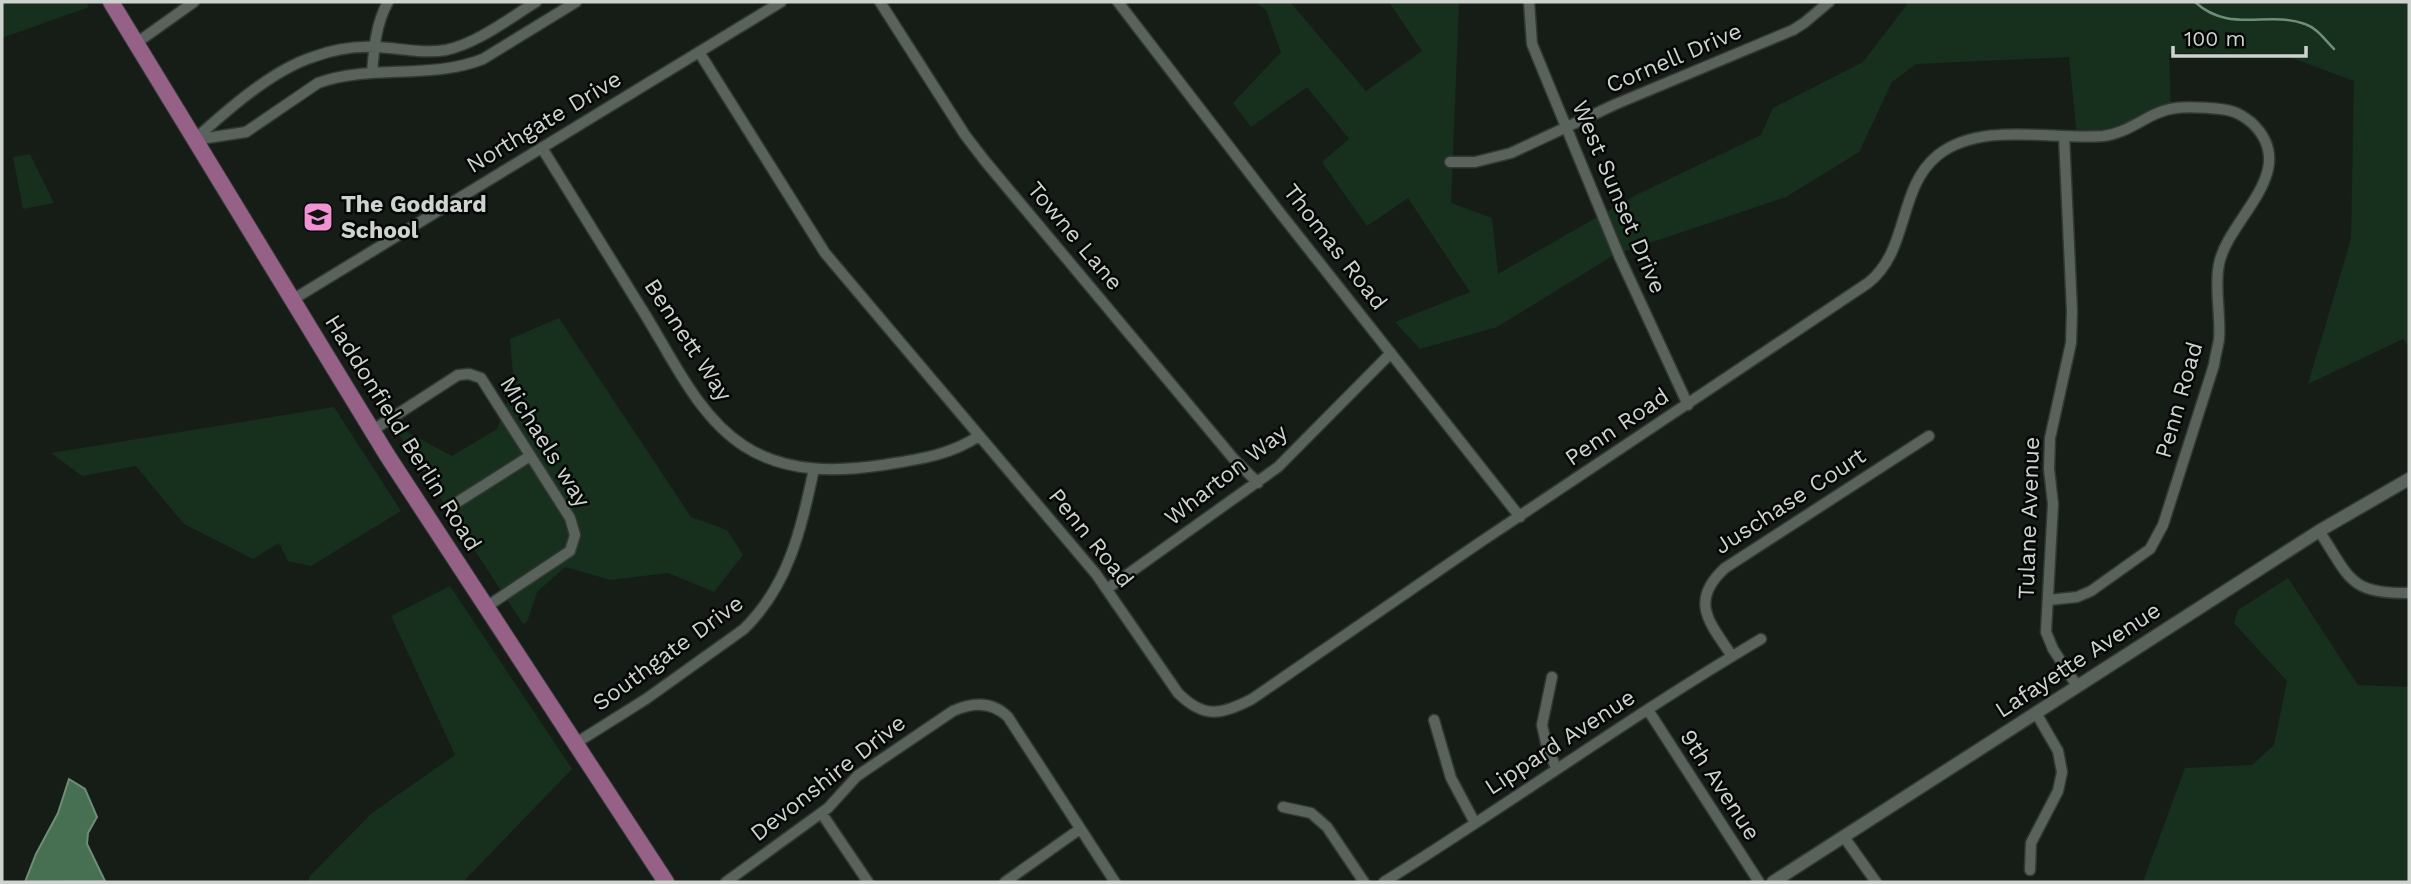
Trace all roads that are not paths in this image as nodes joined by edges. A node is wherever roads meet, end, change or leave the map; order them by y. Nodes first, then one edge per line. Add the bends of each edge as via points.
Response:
1 (111, 2) edge
2 (194, 2) edge
3 (388, 2) edge
4 (536, 2) edge
5 (576, 2) edge
6 (781, 2) edge
7 (880, 2) edge
8 (1118, 2) edge
9 (1528, 2) edge
10 (1829, 2) edge
11 (135, 44) junction
12 (374, 47) junction
13 (699, 52) junction
14 (372, 72) junction
15 (1566, 128) junction
16 (2064, 136) junction
17 (194, 140) junction
18 (542, 148) junction
19 (1450, 162) dead end
20 (292, 300) junction
21 (1391, 353) junction
22 (1688, 405) junction
23 (373, 430) junction
24 (979, 436) junction
25 (1929, 436) dead end
26 (530, 456) junction
27 (814, 469) junction
28 (2409, 479) edge
29 (1258, 483) junction
30 (456, 503) dead end
31 (1520, 517) junction
32 (2319, 531) junction
33 (1107, 589) junction
34 (2409, 593) edge
35 (2048, 600) junction
36 (486, 607) junction
37 (1760, 639) dead end
38 (1732, 656) junction
39 (1552, 677) dead end
40 (2077, 686) junction
41 (1648, 710) junction
42 (2036, 713) junction
43 (1434, 720) dead end
44 (576, 743) junction
45 (1556, 768) junction
46 (1283, 807) dead end
47 (822, 814) junction
48 (1475, 823) junction
49 (1080, 830) junction
50 (1844, 837) junction
51 (2030, 870) dead end
52 (666, 882) edge
53 (726, 882) edge
54 (869, 882) edge
55 (1005, 882) edge
56 (1115, 882) edge
57 (1364, 882) edge
58 (1384, 882) edge
59 (1759, 882) edge
60 (1773, 882) edge
61 (1876, 882) edge

1 - 11 main road, Haddonfield Berlin Road
2 - 11 street
3 - 12 street
4 - 12 street via 465,44 444,50
5 - 14 street via 473,63 438,70
6 - 13 street, Northgate Drive
7 - 29 street, Towne Lane via 985,161
8 - 21 street, Thomas Road
9 - 15 street, West Sunset Drive via 1532,44
10 - 15 street, Cornell Drive via 1793,30
11 - 17 main road, Haddonfield Berlin Road
12 - 14 street
12 - 17 street via 331,52 294,65 240,99
13 - 18 street, Northgate Drive
13 - 24 street, Penn Road via 825,253
14 - 17 street via 318,83 246,132
15 - 19 street, Cornell Drive via 1492,159
15 - 22 street, West Sunset Drive
16 - 22 street, Penn Road via 1981,136 1956,143 1936,156 1918,176 1899,237 1875,278
16 - 35 street, Tulane Avenue via 2071,343 2050,438 2053,504
16 - 35 street, Penn Road via 2125,131 2154,113 2178,108 2233,111 2260,131 2269,149 2268,173 2223,249 2218,266 2219,339 2214,365 2163,526 2150,549 2091,591
17 - 20 main road, Haddonfield Berlin Road
18 - 20 street, Northgate Drive
18 - 27 street, Bennett Way via 713,418 747,449
20 - 23 main road, Haddonfield Berlin Road
21 - 29 street, Wharton Way
21 - 31 street, Thomas Road
22 - 31 street, Penn Road
23 - 26 street, Michaels way via 458,376 469,374 481,378
23 - 36 main road, Haddonfield Berlin Road
24 - 27 street, Bennett Way via 941,455 868,467
24 - 33 street, Penn Road
25 - 38 street, Juschase Court via 1710,581 1703,605
26 - 30 street
26 - 36 street, Michaels way via 570,518 575,535 570,551
27 - 44 street, Southgate Drive via 790,561 771,600 755,619 646,699
28 - 32 street, Lafayette Avenue
29 - 33 street, Wharton Way
31 - 33 street, Penn Road via 1252,699 1216,712 1197,709 1178,693
32 - 34 street via 2359,586 2377,593
32 - 40 street, Lafayette Avenue
35 - 40 street, Tulane Avenue via 2046,632
36 - 44 main road, Haddonfield Berlin Road
37 - 38 street, Lippard Avenue
38 - 41 street, Lippard Avenue
39 - 45 street via 1542,725
40 - 42 street, Lafayette Avenue
41 - 45 street, Lippard Avenue
41 - 59 street, 9th Avenue
42 - 50 street, Lafayette Avenue
42 - 51 street via 2058,751 2062,778 2031,843
43 - 48 street via 1451,778
44 - 52 main road, Haddonfield Berlin Road
45 - 48 street, Lippard Avenue
46 - 57 street via 1311,813 1327,827
47 - 49 street, Devonshire Drive via 857,776 953,711 974,704 999,708 1008,717
47 - 53 street, Devonshire Drive
47 - 54 street
48 - 58 street, Lippard Avenue
49 - 55 street
49 - 56 street, Devonshire Drive
50 - 60 street, Lafayette Avenue
50 - 61 street

